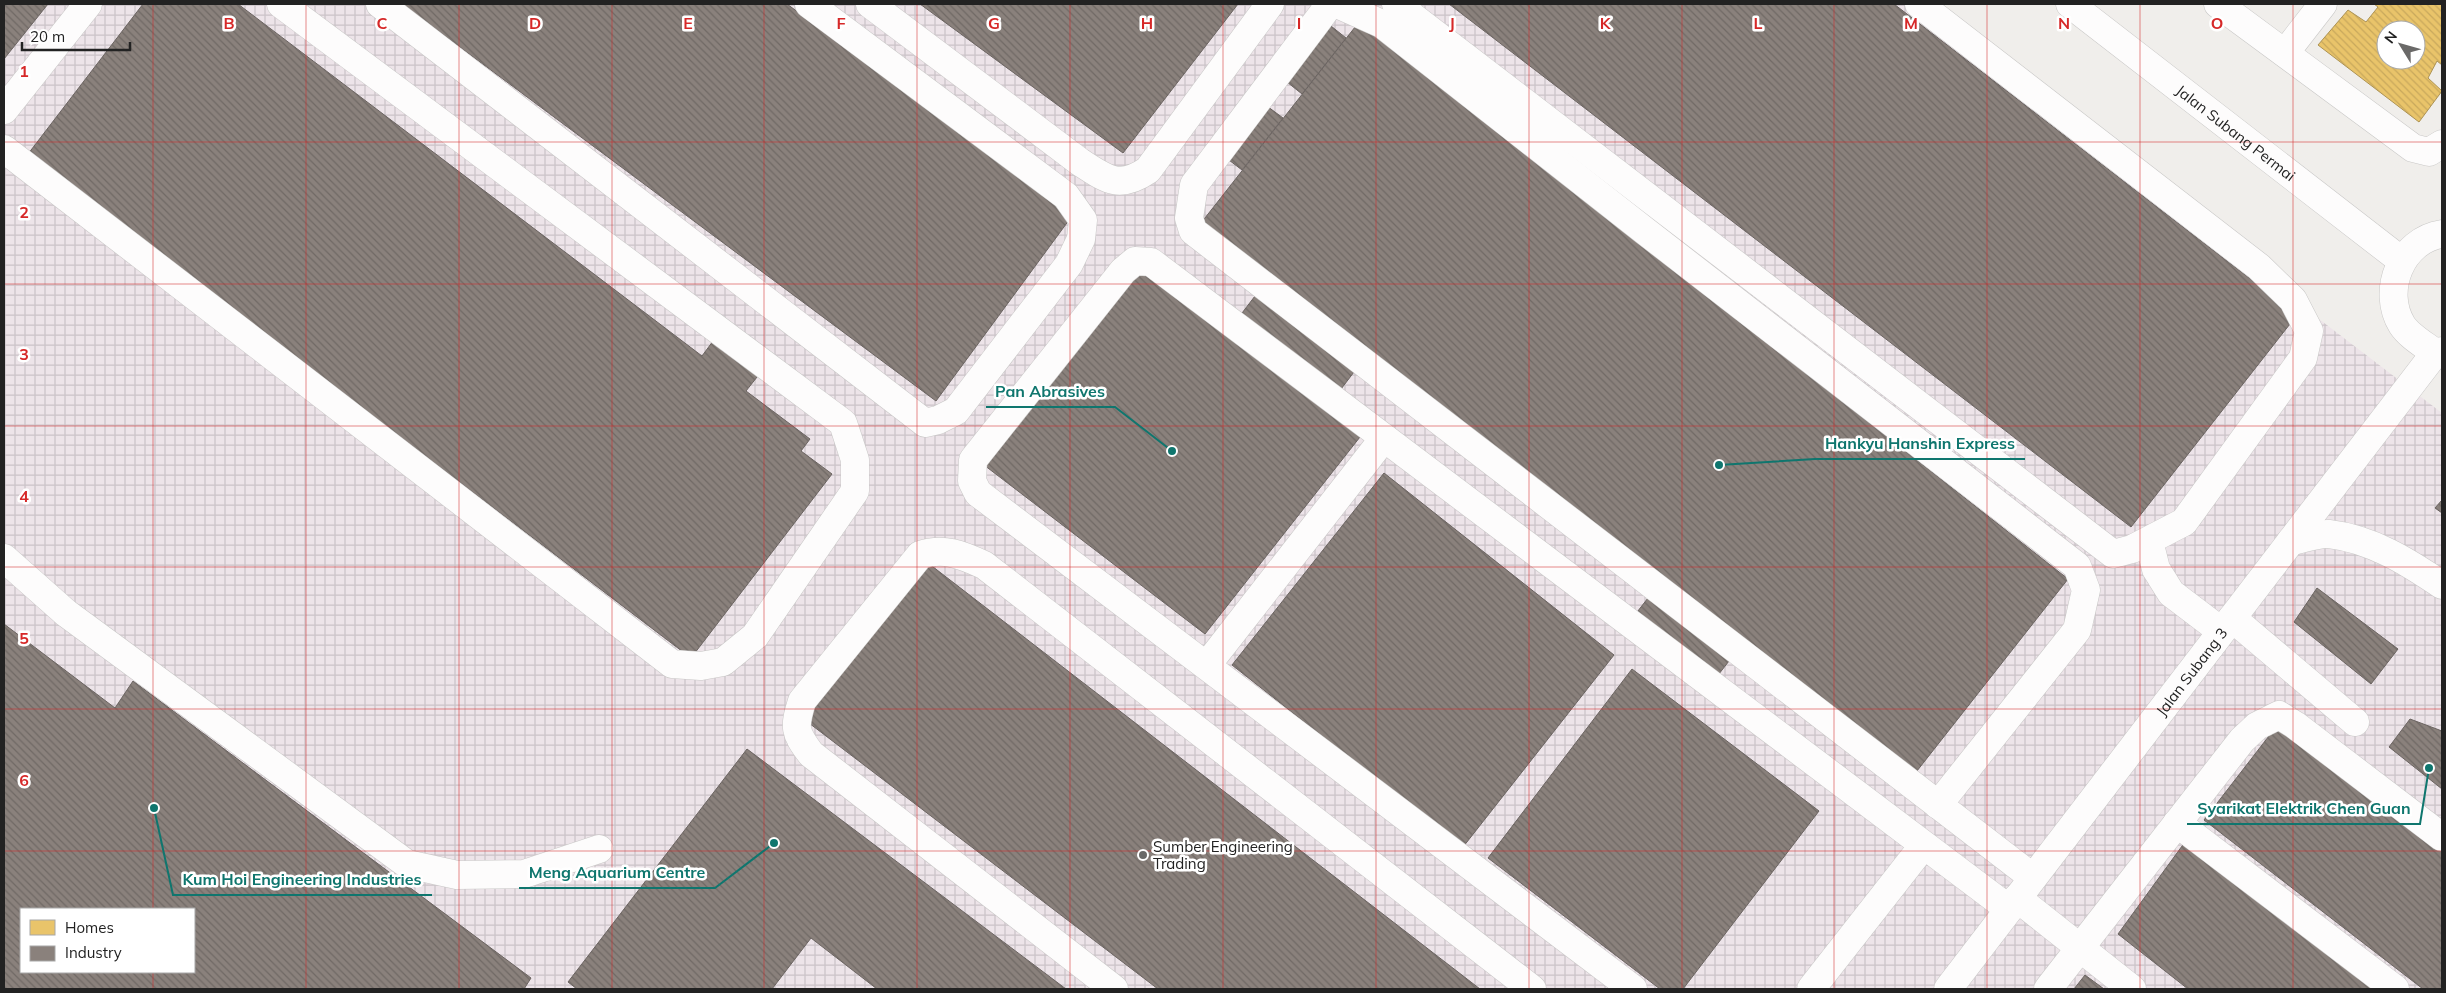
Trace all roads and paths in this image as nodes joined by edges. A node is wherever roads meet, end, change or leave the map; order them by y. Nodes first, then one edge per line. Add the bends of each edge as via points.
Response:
1 (88, 4) edge
2 (281, 4) edge
3 (380, 4) edge
4 (810, 4) edge
5 (870, 4) edge
6 (1270, 4) edge
7 (1330, 4) edge
8 (1337, 4) edge
9 (1396, 4) edge
10 (1919, 4) edge
11 (2070, 4) edge
12 (2218, 4) edge
13 (2323, 4) edge
14 (2285, 53) junction
15 (4, 110) edge
16 (2442, 144) edge
17 (4, 148) edge
18 (2442, 234) edge
19 (2402, 261) junction
20 (2438, 352) edge
21 (1384, 438) junction
22 (2150, 541) junction
23 (2291, 541) junction
24 (4, 558) edge
25 (2442, 585) edge
26 (2226, 625) junction
27 (1207, 665) junction
28 (2355, 722) dead end
29 (1938, 805) junction
30 (2177, 823) junction
31 (2442, 837) edge
32 (1923, 846) junction
33 (599, 849) dead end
34 (2019, 895) junction
35 (2080, 949) junction
36 (1114, 989) edge
37 (1532, 989) edge
38 (1633, 989) edge
39 (1811, 989) edge
40 (1948, 989) edge
41 (2048, 989) edge
42 (2132, 989) edge
43 (2396, 989) edge

1 - 15 street
2 - 17 street via 843,423 855,460 855,491 755,636 723,662 701,666 672,664
3 - 4 street via 925,423 938,420 956,411 1069,264 1081,240 1083,220 1066,196
5 - 6 street via 1080,162 1108,180 1134,180 1148,170
7 - 29 street via 1194,185 1189,218 1194,231
8 - 29 street via 1382,24 2077,566 2086,590 2077,630
9 - 22 street via 2113,554
10 - 22 street via 2259,267 2293,300 2309,331 2303,358 2184,522
11 - 19 street, Jalan Subang Permai
12 - 14 street
13 - 14 street
14 - 16 street via 2413,148 2429,152
18 - 19 street via 2418,244
19 - 20 street via 2393,282 2394,305 2402,326
20 - 23 street, Jalan Subang 3
21 - 27 street
21 - 27 street via 1151,262 1144,260 1135,261 1123,271 973,460 972,481 978,493
21 - 32 street
22 - 26 street via 2156,569 2171,593
23 - 25 street via 2328,534 2367,543 2406,560
23 - 26 street, Jalan Subang 3
24 - 33 street via 66,613 407,864 457,874 524,874
26 - 28 street
26 - 34 street, Jalan Subang 3
27 - 38 street
29 - 34 street
30 - 31 street via 2242,740 2257,726 2279,715
30 - 35 street
30 - 43 street
32 - 34 street
32 - 39 street
34 - 35 street
34 - 40 street, Jalan Subang 3
35 - 41 street
35 - 42 street
36 - 37 street via 812,754 800,739 795,721 802,701 920,555 934,551 957,553 984,565

